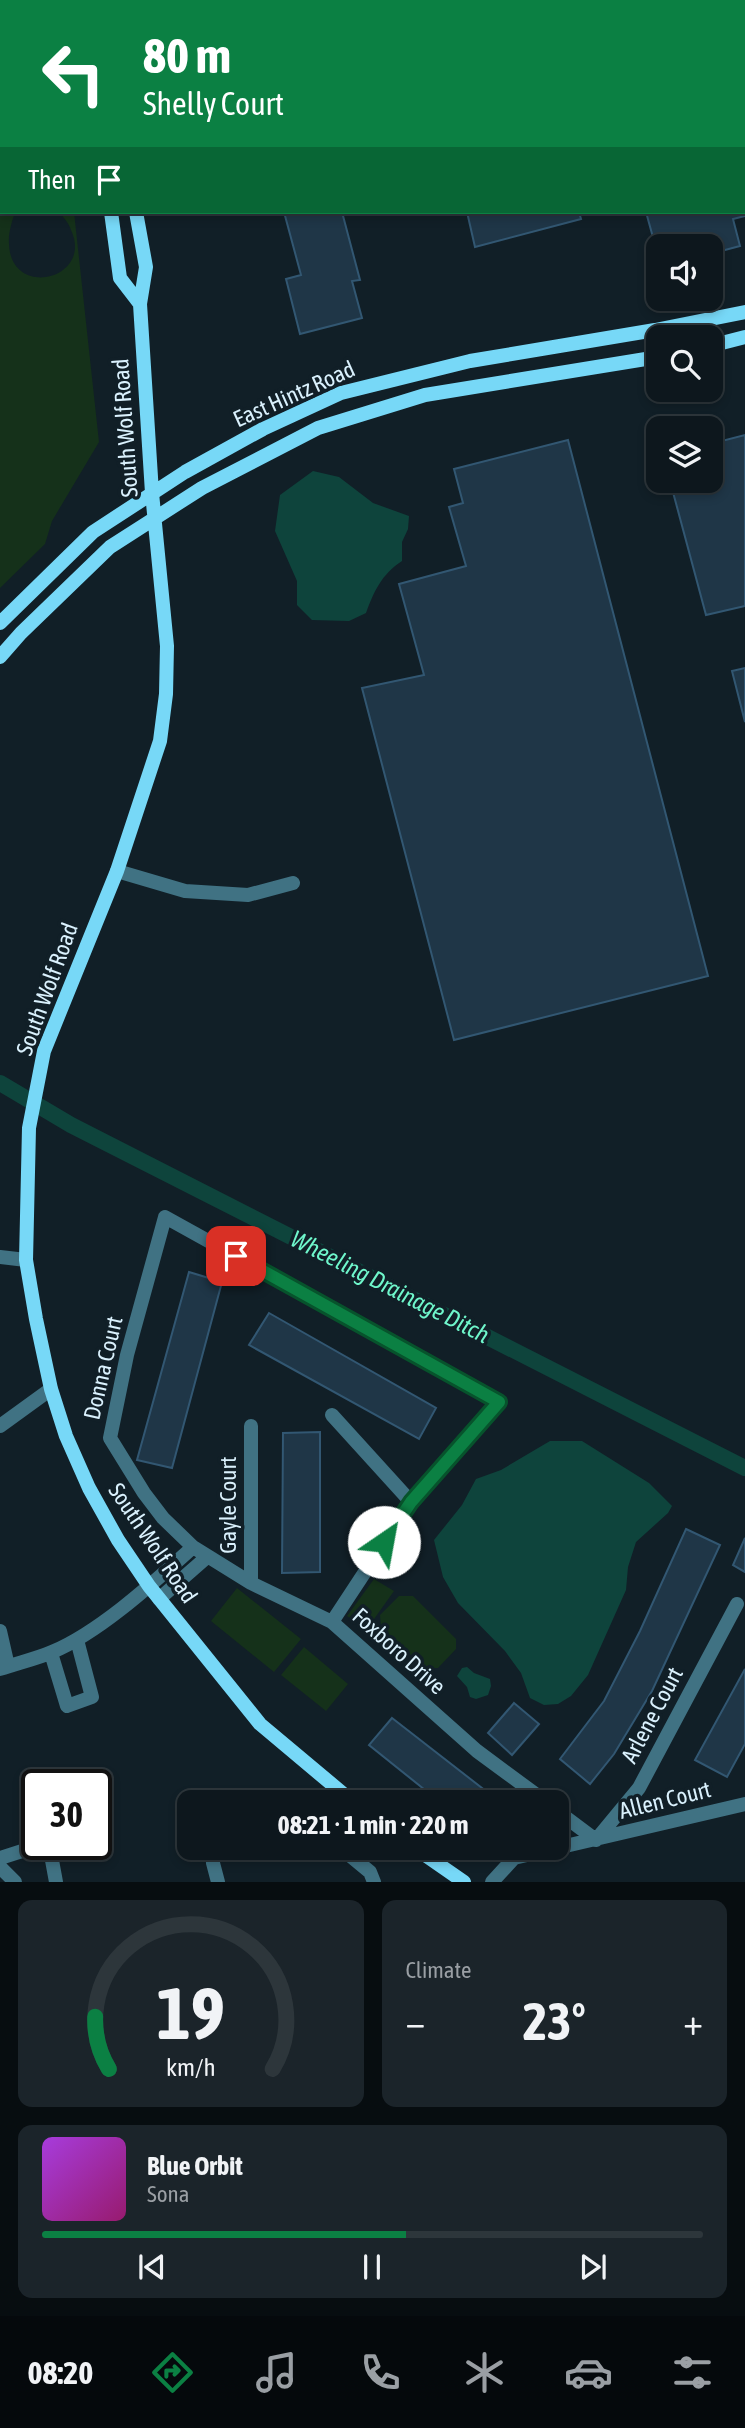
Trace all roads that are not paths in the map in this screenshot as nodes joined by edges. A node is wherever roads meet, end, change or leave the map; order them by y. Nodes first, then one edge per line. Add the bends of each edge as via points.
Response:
1 (111, 214) edge
2 (136, 214) edge
3 (140, 304) junction
4 (745, 312) edge
5 (745, 337) edge
6 (723, 343) edge
7 (646, 359) edge
8 (152, 493) junction
9 (154, 518) junction
10 (0, 623) edge
11 (0, 657) edge
12 (117, 871) junction
13 (293, 883) dead end
14 (0, 1257) edge
15 (26, 1260) junction
16 (51, 1389) junction
17 (332, 1415) dead end
18 (0, 1426) edge
19 (251, 1426) dead end
20 (411, 1502) junction
21 (192, 1547) junction
22 (207, 1558) junction
23 (251, 1583) junction
24 (149, 1586) junction
25 (159, 1598) junction
26 (737, 1604) dead end
27 (332, 1622) junction
28 (0, 1631) edge
29 (77, 1640) junction
30 (51, 1653) junction
31 (4, 1667) edge
32 (339, 1790) edge
33 (530, 1790) edge
34 (745, 1804) edge
35 (569, 1820) edge
36 (596, 1840) junction
37 (21, 1852) edge
38 (0, 1858) edge
39 (51, 1860) edge
40 (213, 1860) edge
41 (356, 1860) edge
42 (432, 1860) edge
43 (57, 1882) edge
44 (218, 1882) edge
45 (374, 1882) edge
46 (464, 1882) edge
47 (492, 1882) edge

1 - 3 main road via 120,278
2 - 3 main road, South Wolf Road via 146,267
3 - 8 main road, South Wolf Road
4 - 8 main road, East Hintz Road via 470,361 341,393 263,429
5 - 6 main road
7 - 9 main road, East Hintz Road via 407,399 318,428
8 - 9 main road, South Wolf Road
8 - 10 main road, East Hintz Road via 93,532
9 - 11 main road, East Hintz Road via 110,547
9 - 12 main road, South Wolf Road via 167,646 166,694 160,741
12 - 13 street via 185,891 248,895
12 - 15 main road, South Wolf Road via 44,1051 29,1128
14 - 15 street
15 - 16 main road, South Wolf Road
16 - 18 street
16 - 24 main road, South Wolf Road via 89,1488
17 - 20 street
19 - 23 street, Gayle Court
20 - 21 street, Donna Court via 499,1402 165,1217 110,1437 144,1493
20 - 27 street
21 - 22 street, Foxboro Drive
21 - 24 street
22 - 23 street, Foxboro Drive
22 - 25 street
23 - 27 street, Foxboro Drive
24 - 25 main road, South Wolf Road
24 - 29 street
25 - 32 main road, South Wolf Road via 260,1724
26 - 36 street, Arlene Court via 639,1788
27 - 33 street, Foxboro Drive via 477,1751
28 - 31 street
29 - 30 street
29 - 30 street via 92,1697 67,1706
30 - 31 street
34 - 36 street, Allen Court
35 - 36 street
36 - 47 street, Allen Court via 514,1858
37 - 38 street
39 - 43 street
40 - 44 street
41 - 45 street
42 - 46 main road

